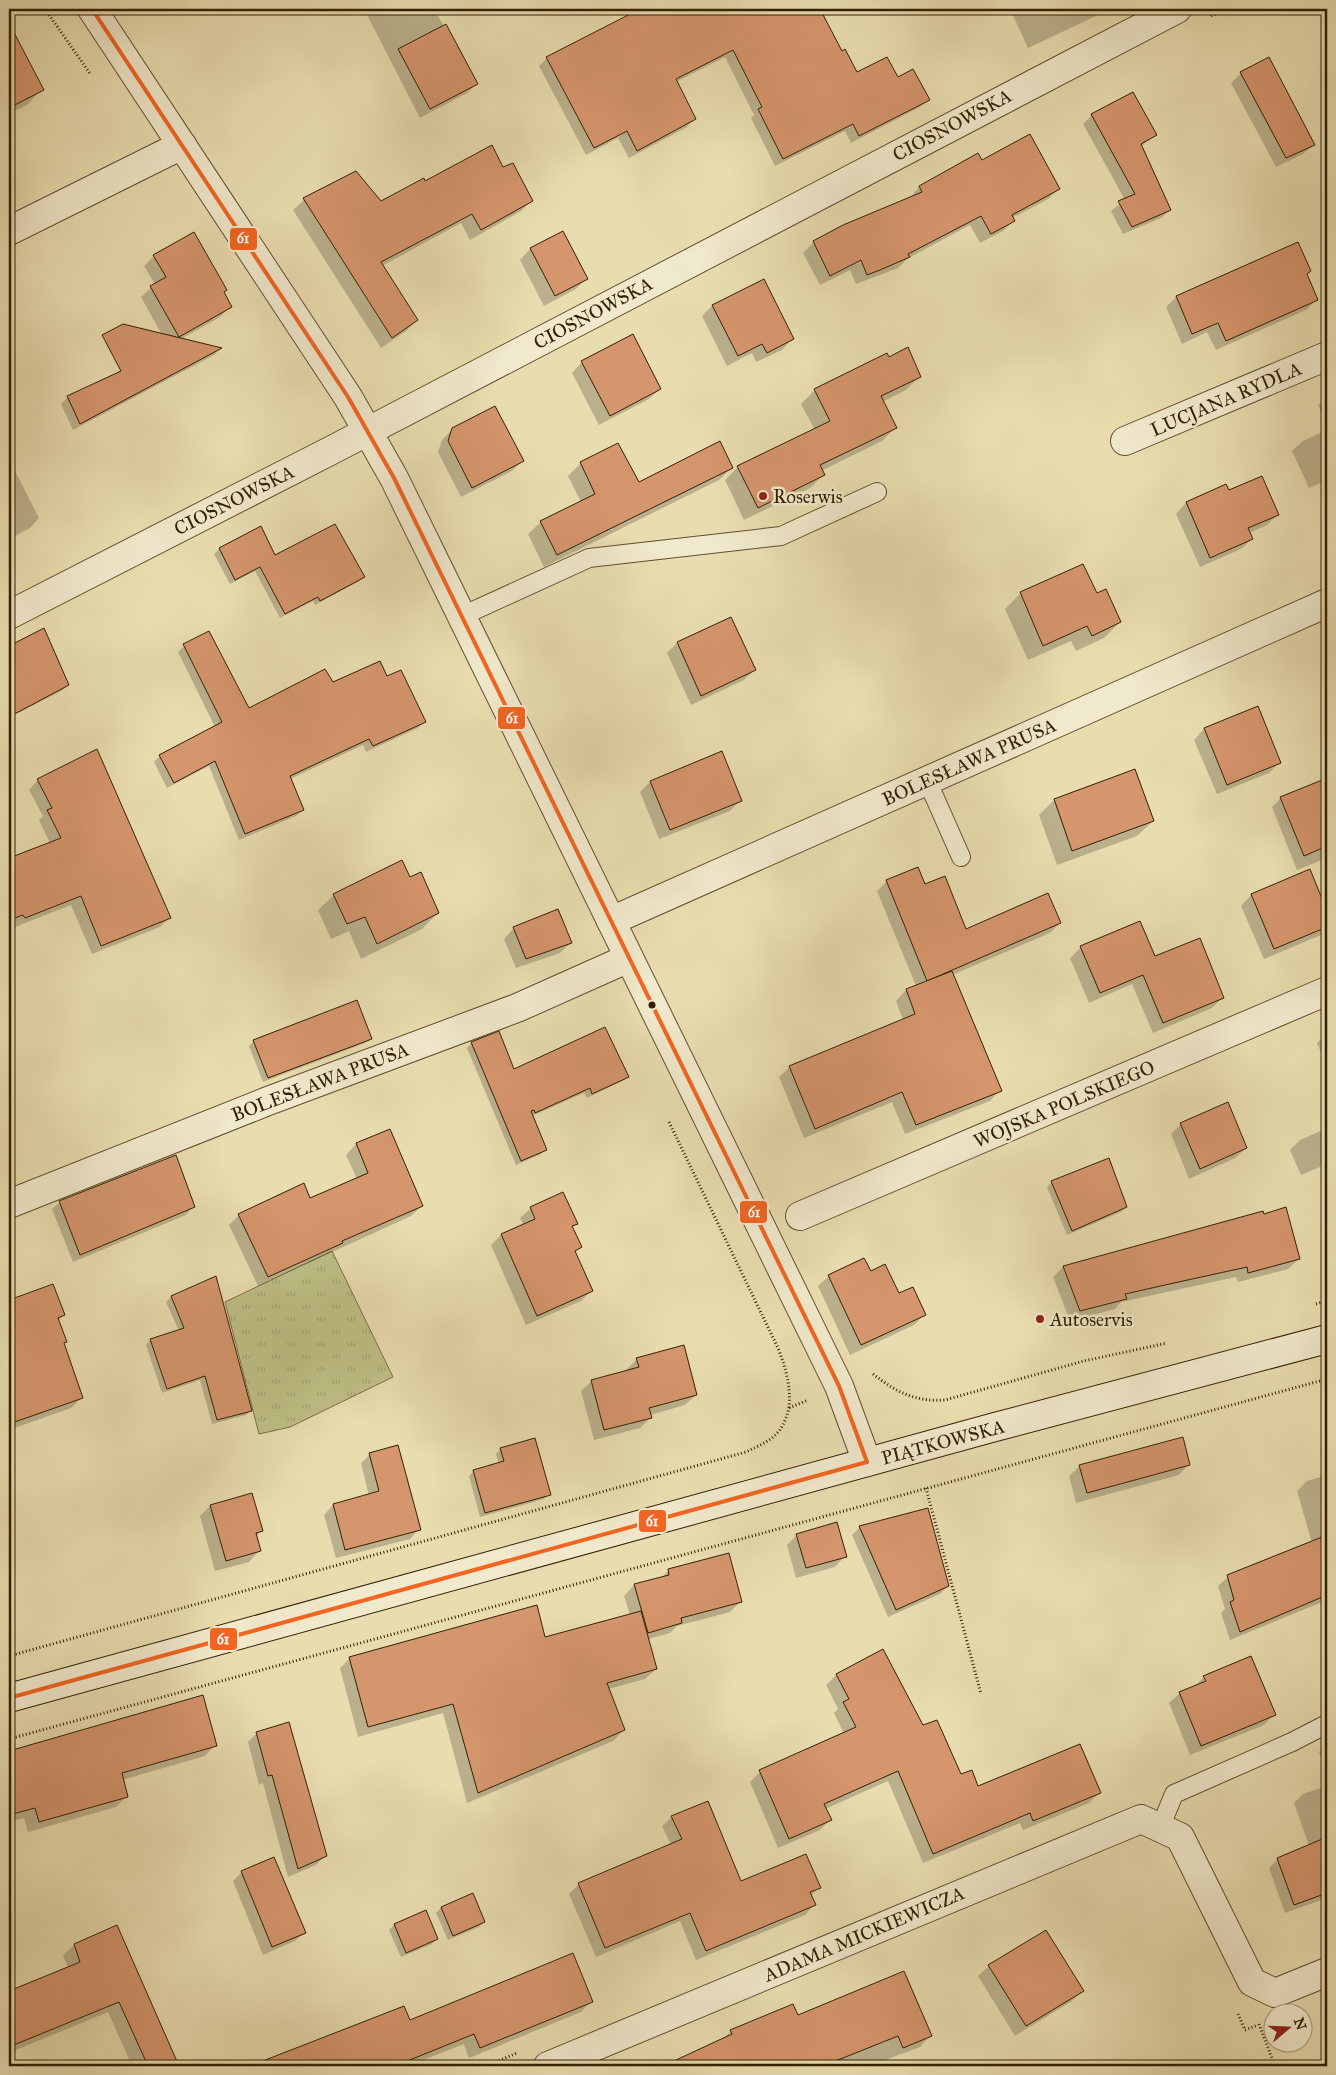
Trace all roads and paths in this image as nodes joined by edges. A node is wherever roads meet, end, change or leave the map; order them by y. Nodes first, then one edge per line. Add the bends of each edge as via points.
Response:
1 (45, 9) edge
2 (92, 9) edge
3 (1177, 9) edge
4 (95, 80) dead end
5 (182, 146) junction
6 (9, 231) edge
7 (1327, 356) edge
8 (368, 431) junction
9 (1125, 441) dead end
10 (877, 492) dead end
11 (1327, 603) edge
12 (9, 615) edge
13 (462, 616) junction
14 (927, 780) junction
15 (961, 857) dead end
16 (611, 921) junction
17 (629, 958) junction
18 (1327, 992) edge
19 (668, 1120) dead end
20 (9, 1204) edge
21 (800, 1216) dead end
22 (1327, 1301) edge
23 (1308, 1306) dead end
24 (1327, 1339) edge
25 (1176, 1341) dead end
26 (1327, 1379) edge
27 (839, 1386) junction
28 (790, 1408) junction
29 (867, 1462) junction
30 (926, 1488) junction
31 (9, 1656) edge
32 (981, 1694) dead end
33 (9, 1698) edge
34 (1327, 1724) edge
35 (9, 1739) edge
36 (1170, 1833) junction
37 (1327, 1972) edge
38 (1237, 2013) dead end
39 (1264, 2023) edge
40 (1258, 2025) junction
41 (548, 2066) edge
42 (1275, 2066) edge

1 - 4 path
2 - 5 street
3 - 8 street, CIOSNOWSKA
5 - 6 street
5 - 8 street
7 - 9 street, LUCJANA RYDLA
8 - 12 street, CIOSNOWSKA
8 - 13 street
10 - 13 lane via 781,536 589,558
11 - 14 street, BOLESŁAWA PRUSA
13 - 16 street
14 - 15 lane
14 - 16 street, BOLESŁAWA PRUSA
16 - 17 street
17 - 20 street, BOLESŁAWA PRUSA via 516,1008 268,1101
17 - 27 street
18 - 21 street, WOJSKA POLSKIEGO
19 - 28 path via 778,1348 788,1373
22 - 23 path
24 - 29 street, PIĄTKOWSKA
25 - 27 path via 1084,1361 945,1400 926,1401 909,1397 870,1372
26 - 30 path
27 - 28 path
27 - 29 street
28 - 31 path via 785,1424 773,1439 746,1452
29 - 33 street, PIĄTKOWSKA
30 - 32 path
30 - 35 path
34 - 36 lane via 1174,1794
36 - 37 street via 1252,1982 1275,1993
36 - 41 street, ADAMA MICKIEWICZA via 1141,1819
38 - 40 path via 1246,2030
39 - 40 path
40 - 42 path

